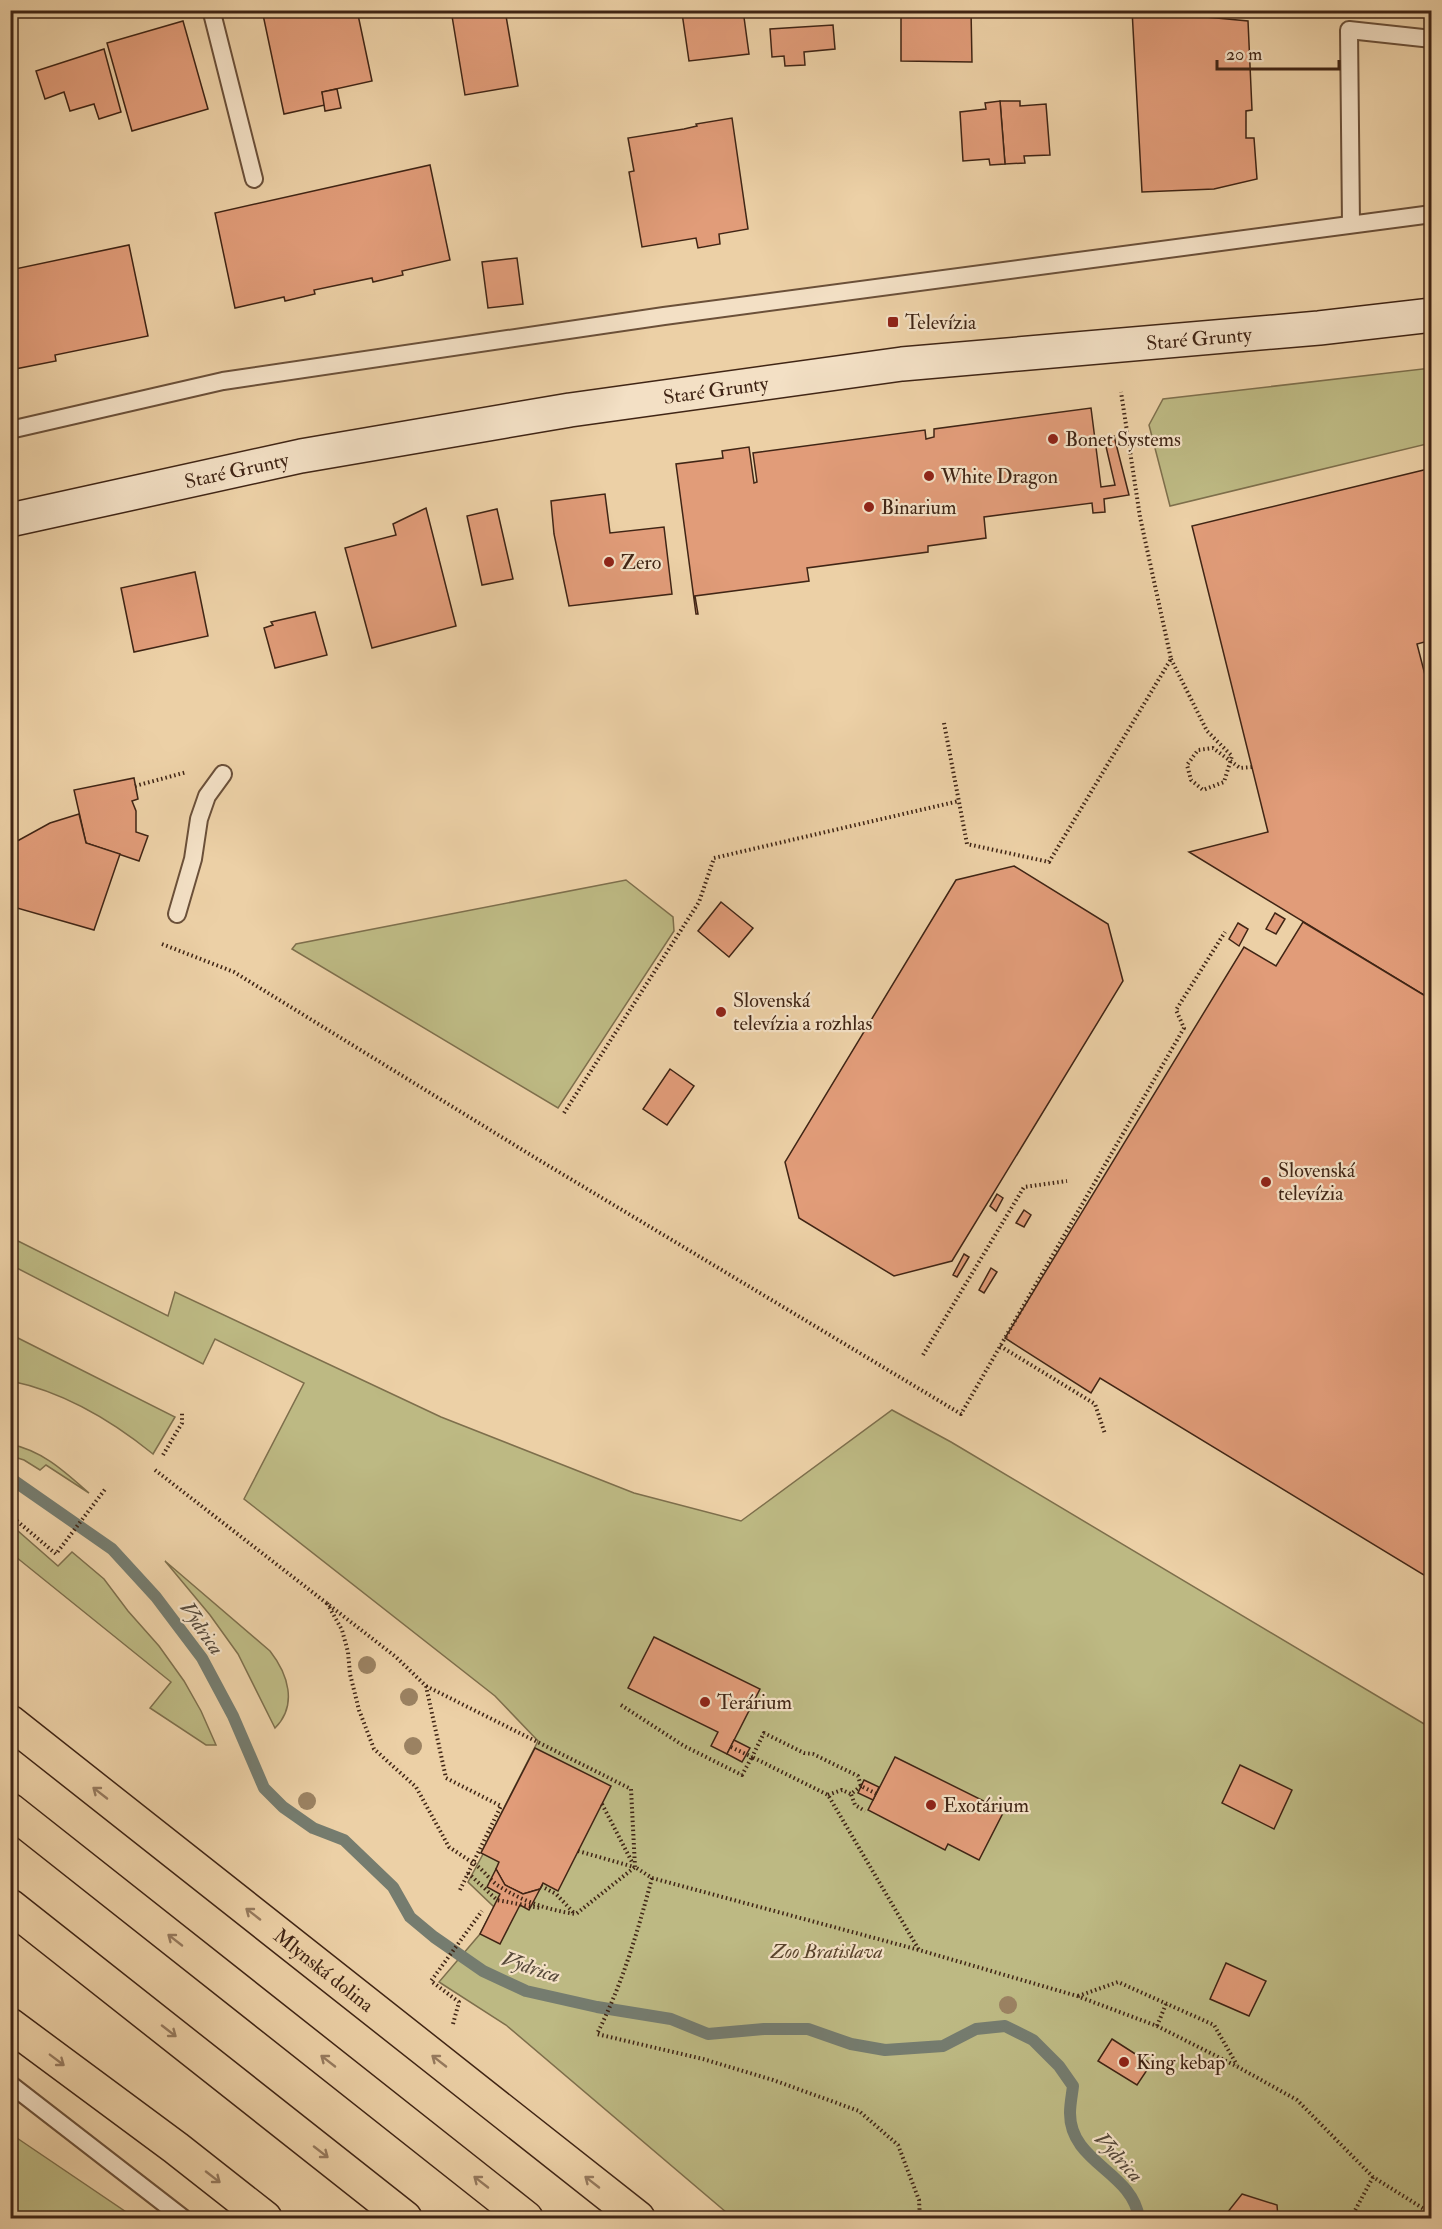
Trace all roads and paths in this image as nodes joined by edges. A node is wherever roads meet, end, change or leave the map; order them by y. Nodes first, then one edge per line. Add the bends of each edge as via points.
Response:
1 (212, 13) dead end
2 (1431, 39) edge
3 (254, 178) dead end
4 (1431, 214) edge
5 (1351, 224) junction
6 (1431, 315) edge
7 (1121, 392) dead end
8 (10, 430) edge
9 (10, 520) edge
10 (1171, 659) junction
11 (944, 723) dead end
12 (1252, 767) dead end
13 (223, 774) joint
14 (135, 786) dead end
15 (959, 801) junction
16 (177, 914) dead end
17 (1225, 932) dead end
18 (162, 944) dead end
19 (564, 1113) dead end
20 (1067, 1181) dead end
21 (1000, 1346) junction
22 (923, 1355) dead end
23 (182, 1412) dead end
24 (1105, 1434) dead end
25 (163, 1455) dead end
26 (155, 1470) dead end
27 (106, 1488) dead end
28 (10, 1515) edge
29 (327, 1603) junction
30 (426, 1686) junction
31 (621, 1705) dead end
32 (10, 1722) edge
33 (731, 1747) dead end
34 (752, 1757) junction
35 (861, 1786) junction
36 (851, 1794) junction
37 (876, 1794) dead end
38 (828, 1795) junction
39 (602, 1804) dead end
40 (10, 1810) edge
41 (865, 1811) dead end
42 (578, 1851) dead end
43 (472, 1863) junction
44 (635, 1867) junction
45 (468, 1874) junction
46 (652, 1878) junction
47 (541, 1886) dead end
48 (460, 1890) dead end
49 (10, 1906) edge
50 (548, 1910) junction
51 (482, 1911) dead end
52 (576, 1914) junction
53 (10, 1921) edge
54 (919, 1950) junction
55 (123, 1995) junction
56 (1077, 1996) junction
57 (1166, 2004) junction
58 (10, 2025) edge
59 (453, 2025) dead end
60 (1157, 2026) junction
61 (1238, 2067) junction
62 (10, 2084) edge
63 (1373, 2177) junction
64 (1431, 2214) edge
65 (183, 2218) edge
66 (265, 2218) edge
67 (405, 2218) edge
68 (526, 2218) edge
69 (638, 2218) edge
70 (920, 2218) edge
71 (1351, 2218) edge

1 - 3 lane
2 - 5 lane via 1349,30
4 - 5 lane
5 - 8 lane via 664,316 223,381
6 - 9 street, Staré Grunty via 902,364 570,410 301,456
7 - 10 path via 1140,517
10 - 12 path via 1207,731 1232,756 1229,765 1224,783 1203,790 1191,780 1187,765 1198,750 1213,748 1222,755 1231,761 1240,768
10 - 15 path via 1049,862 967,843
11 - 15 path
13 - 14 path via 202,768
13 - 16 lane via 207,796 199,819 194,859
15 - 19 path via 714,858 699,902
17 - 21 path via 1176,1011 1184,1029
18 - 21 path via 234,972 961,1414
20 - 22 path via 1024,1187
21 - 24 path via 1095,1404
23 - 25 path via 182,1422
26 - 29 path
27 - 28 path via 56,1554
29 - 30 path
29 - 43 path via 342,1630 359,1710 374,1749 416,1787 450,1847
30 - 43 path via 446,1778 501,1806
30 - 44 path via 632,1789
31 - 34 path via 684,1746 742,1775
69 -> 32 main road, Mlynská dolina
33 - 34 path
34 - 35 path via 764,1733 858,1776
34 - 38 path
35 - 36 path
35 - 37 path
36 - 38 path via 842,1790
36 - 41 path via 855,1805
38 - 54 path
39 - 44 path
68 -> 40 main road
42 - 44 path
43 - 45 path
43 - 50 path via 496,1884
44 - 46 path
44 - 52 path
45 - 48 path
45 - 50 path via 497,1900
46 - 54 path
46 - 70 path via 633,1949 597,2034 723,2065 858,2111 898,2145 920,2200
47 - 52 path via 556,1894
49 - 55 main road
50 - 52 path
51 - 59 path via 431,1981 459,2002
53 - 55 main road
54 - 56 path
55 -> 67 main road
56 - 57 path via 1118,1982
56 - 60 path
57 - 60 path
57 - 61 path via 1214,2025
58 -> 66 main road
60 - 61 path
61 - 63 path via 1297,2100
62 - 65 lane
63 - 64 path
63 - 71 path

